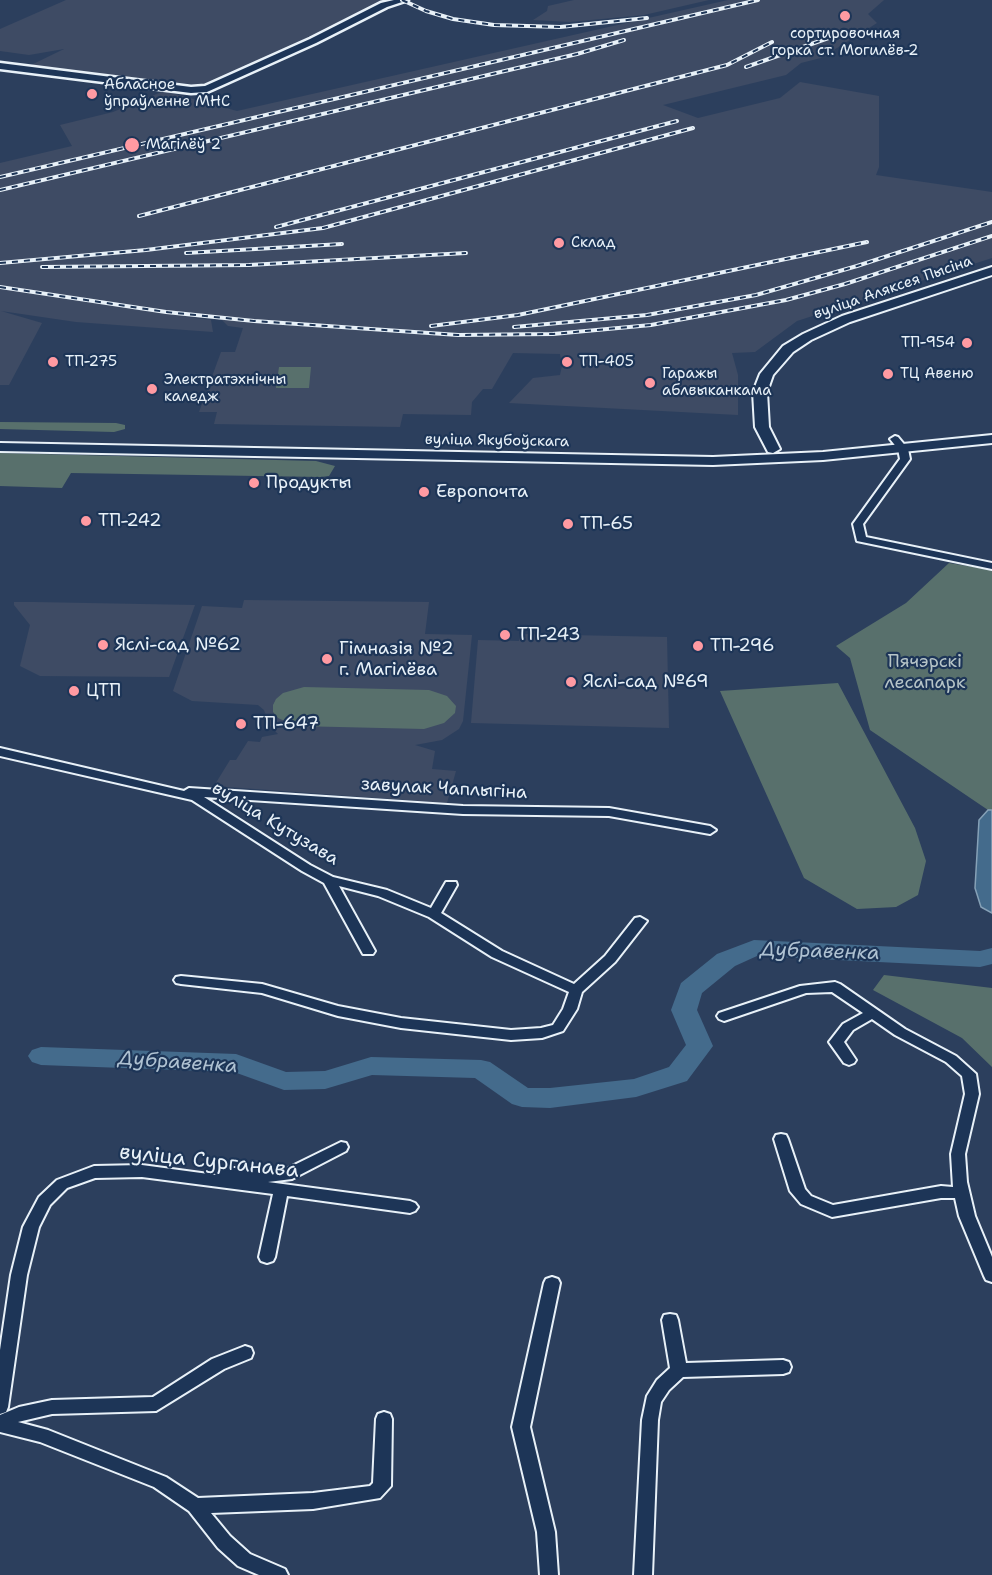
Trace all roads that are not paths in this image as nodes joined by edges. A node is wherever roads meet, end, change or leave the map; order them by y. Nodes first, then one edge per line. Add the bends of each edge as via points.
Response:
1 (404, 0) edge
2 (0, 66) edge
3 (992, 272) edge
4 (992, 429) edge
5 (992, 439) edge
6 (0, 440) edge
7 (899, 444) junction
8 (0, 447) edge
9 (776, 454) junction
10 (992, 566) edge
11 (0, 752) edge
12 (176, 791) junction
13 (710, 830) dead end
14 (329, 879) junction
15 (451, 885) dead end
16 (434, 914) junction
17 (640, 921) dead end
18 (368, 951) dead end
19 (181, 980) dead end
20 (576, 990) junction
21 (873, 1013) junction
22 (724, 1016) dead end
23 (849, 1060) dead end
24 (781, 1139) dead end
25 (341, 1147) dead end
26 (191, 1176) junction
27 (281, 1190) junction
28 (962, 1193) junction
29 (410, 1207) dead end
30 (267, 1257) dead end
31 (992, 1276) edge
32 (552, 1283) dead end
33 (669, 1320) dead end
34 (245, 1353) dead end
35 (783, 1367) dead end
36 (679, 1370) junction
37 (0, 1407) edge
38 (384, 1419) dead end
39 (0, 1424) edge
40 (195, 1506) junction
41 (279, 1575) edge
42 (549, 1575) edge
43 (643, 1575) edge

1 - 2 main road via 384,5 207,88 171,88
3 - 9 main road, вуліца Аляксея Пысіна via 846,319 788,349 767,374 760,393 762,426
4 - 7 main road, вуліца Якубоўскага
5 - 7 main road, вуліца Якубоўскага
6 - 9 main road, вуліца Якубоўскага
7 - 9 main road, вуліца Якубоўскага
7 - 10 street via 905,459 858,524 861,539
8 - 9 main road, вуліца Якубоўскага via 713,461
11 - 12 street, вуліца Кутузава
12 - 13 street, завулак Чаплыгіна via 463,810 609,812
12 - 14 street, вуліца Кутузава via 196,797
14 - 16 street, вуліца Кутузава via 382,893
14 - 18 street
15 - 16 street
16 - 20 street, вуліца Кутузава via 497,954
17 - 20 street via 610,959
19 - 20 street via 262,989 338,1011 401,1023 511,1035 558,1028
21 - 22 street via 834,987 821,986
21 - 23 street via 848,1028 836,1042
21 - 28 street via 951,1059 969,1074 972,1094 958,1154
24 - 28 street via 798,1191 806,1200 832,1211 941,1192
25 - 26 street via 287,1175 210,1172
26 - 27 street, вуліца Сурганава
26 - 37 street, вуліца Сурганава via 129,1170 94,1172 62,1184 44,1201 31,1227 19,1275
27 - 29 street, вуліца Сурганава
27 - 30 street
28 - 31 street via 967,1216
32 - 42 street via 521,1427 546,1532
33 - 36 street
34 - 39 street via 218,1364 156,1404 52,1407 19,1414
35 - 36 street
36 - 43 street via 653,1401
38 - 40 street via 382,1486 374,1493 313,1501
39 - 40 street via 42,1435 160,1482
40 - 41 street via 244,1560

